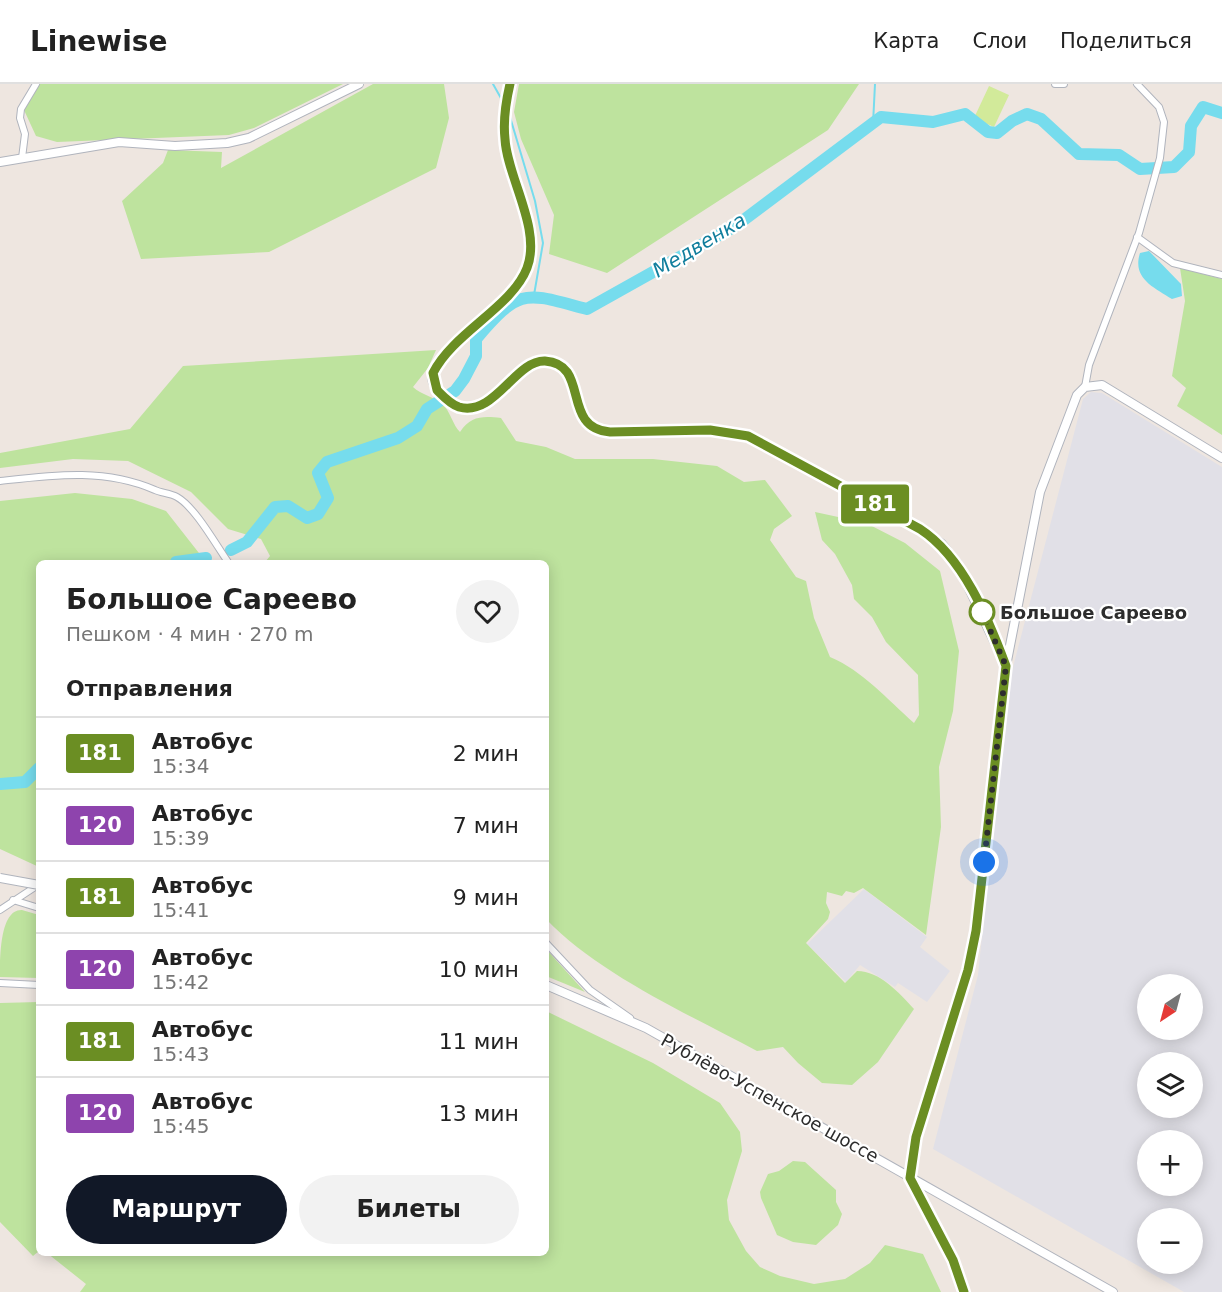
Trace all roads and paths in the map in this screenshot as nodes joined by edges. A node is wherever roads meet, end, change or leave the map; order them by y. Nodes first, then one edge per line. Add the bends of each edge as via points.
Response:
1 (36, 84) edge
2 (359, 84) edge
3 (510, 84) edge
4 (1055, 84) edge
5 (1064, 84) edge
6 (1137, 84) edge
7 (22, 158) junction
8 (0, 162) edge
9 (1137, 237) junction
10 (1222, 274) edge
11 (1085, 387) junction
12 (1222, 458) edge
13 (0, 481) edge
14 (227, 560) edge
15 (1006, 666) junction
16 (0, 878) edge
17 (36, 884) edge
18 (36, 887) edge
19 (13, 900) junction
20 (36, 907) edge
21 (0, 910) edge
22 (549, 946) edge
23 (0, 982) edge
24 (36, 985) edge
25 (549, 986) edge
26 (646, 1028) junction
27 (910, 1178) junction
28 (964, 1292) edge
29 (1113, 1292) edge

1 - 7 street via 21,109 25,134
2 - 7 street via 249,138 227,143 176,146 119,142
3 - 15 main road via 504,140 528,234 528,265 507,295 442,358 433,373 437,390 452,403 469,407 487,400 529,365 546,361 567,374 585,423 593,428 610,432 730,432 762,442 942,544 957,563
4 - 5 street
6 - 9 street via 1159,107 1164,122 1155,181
7 - 8 street
9 - 10 street via 1173,263
9 - 11 street via 1089,365
11 - 12 street via 1102,385
11 - 15 street via 1074,403 1040,492
13 - 14 street via 97,474 143,484 178,497
15 - 27 main road via 976,931 968,970 916,1137
16 - 17 main road, bridge
18 - 19 street
19 - 20 street
19 - 21 street
22 - 26 street, Рублёво-Успенское шоссе via 590,990
23 - 24 street
25 - 26 main road, Рублёво-Успенское шоссе
26 - 27 main road, Рублёво-Успенское шоссе
27 - 28 street via 953,1260
27 - 29 main road, Рублёво-Успенское шоссе

